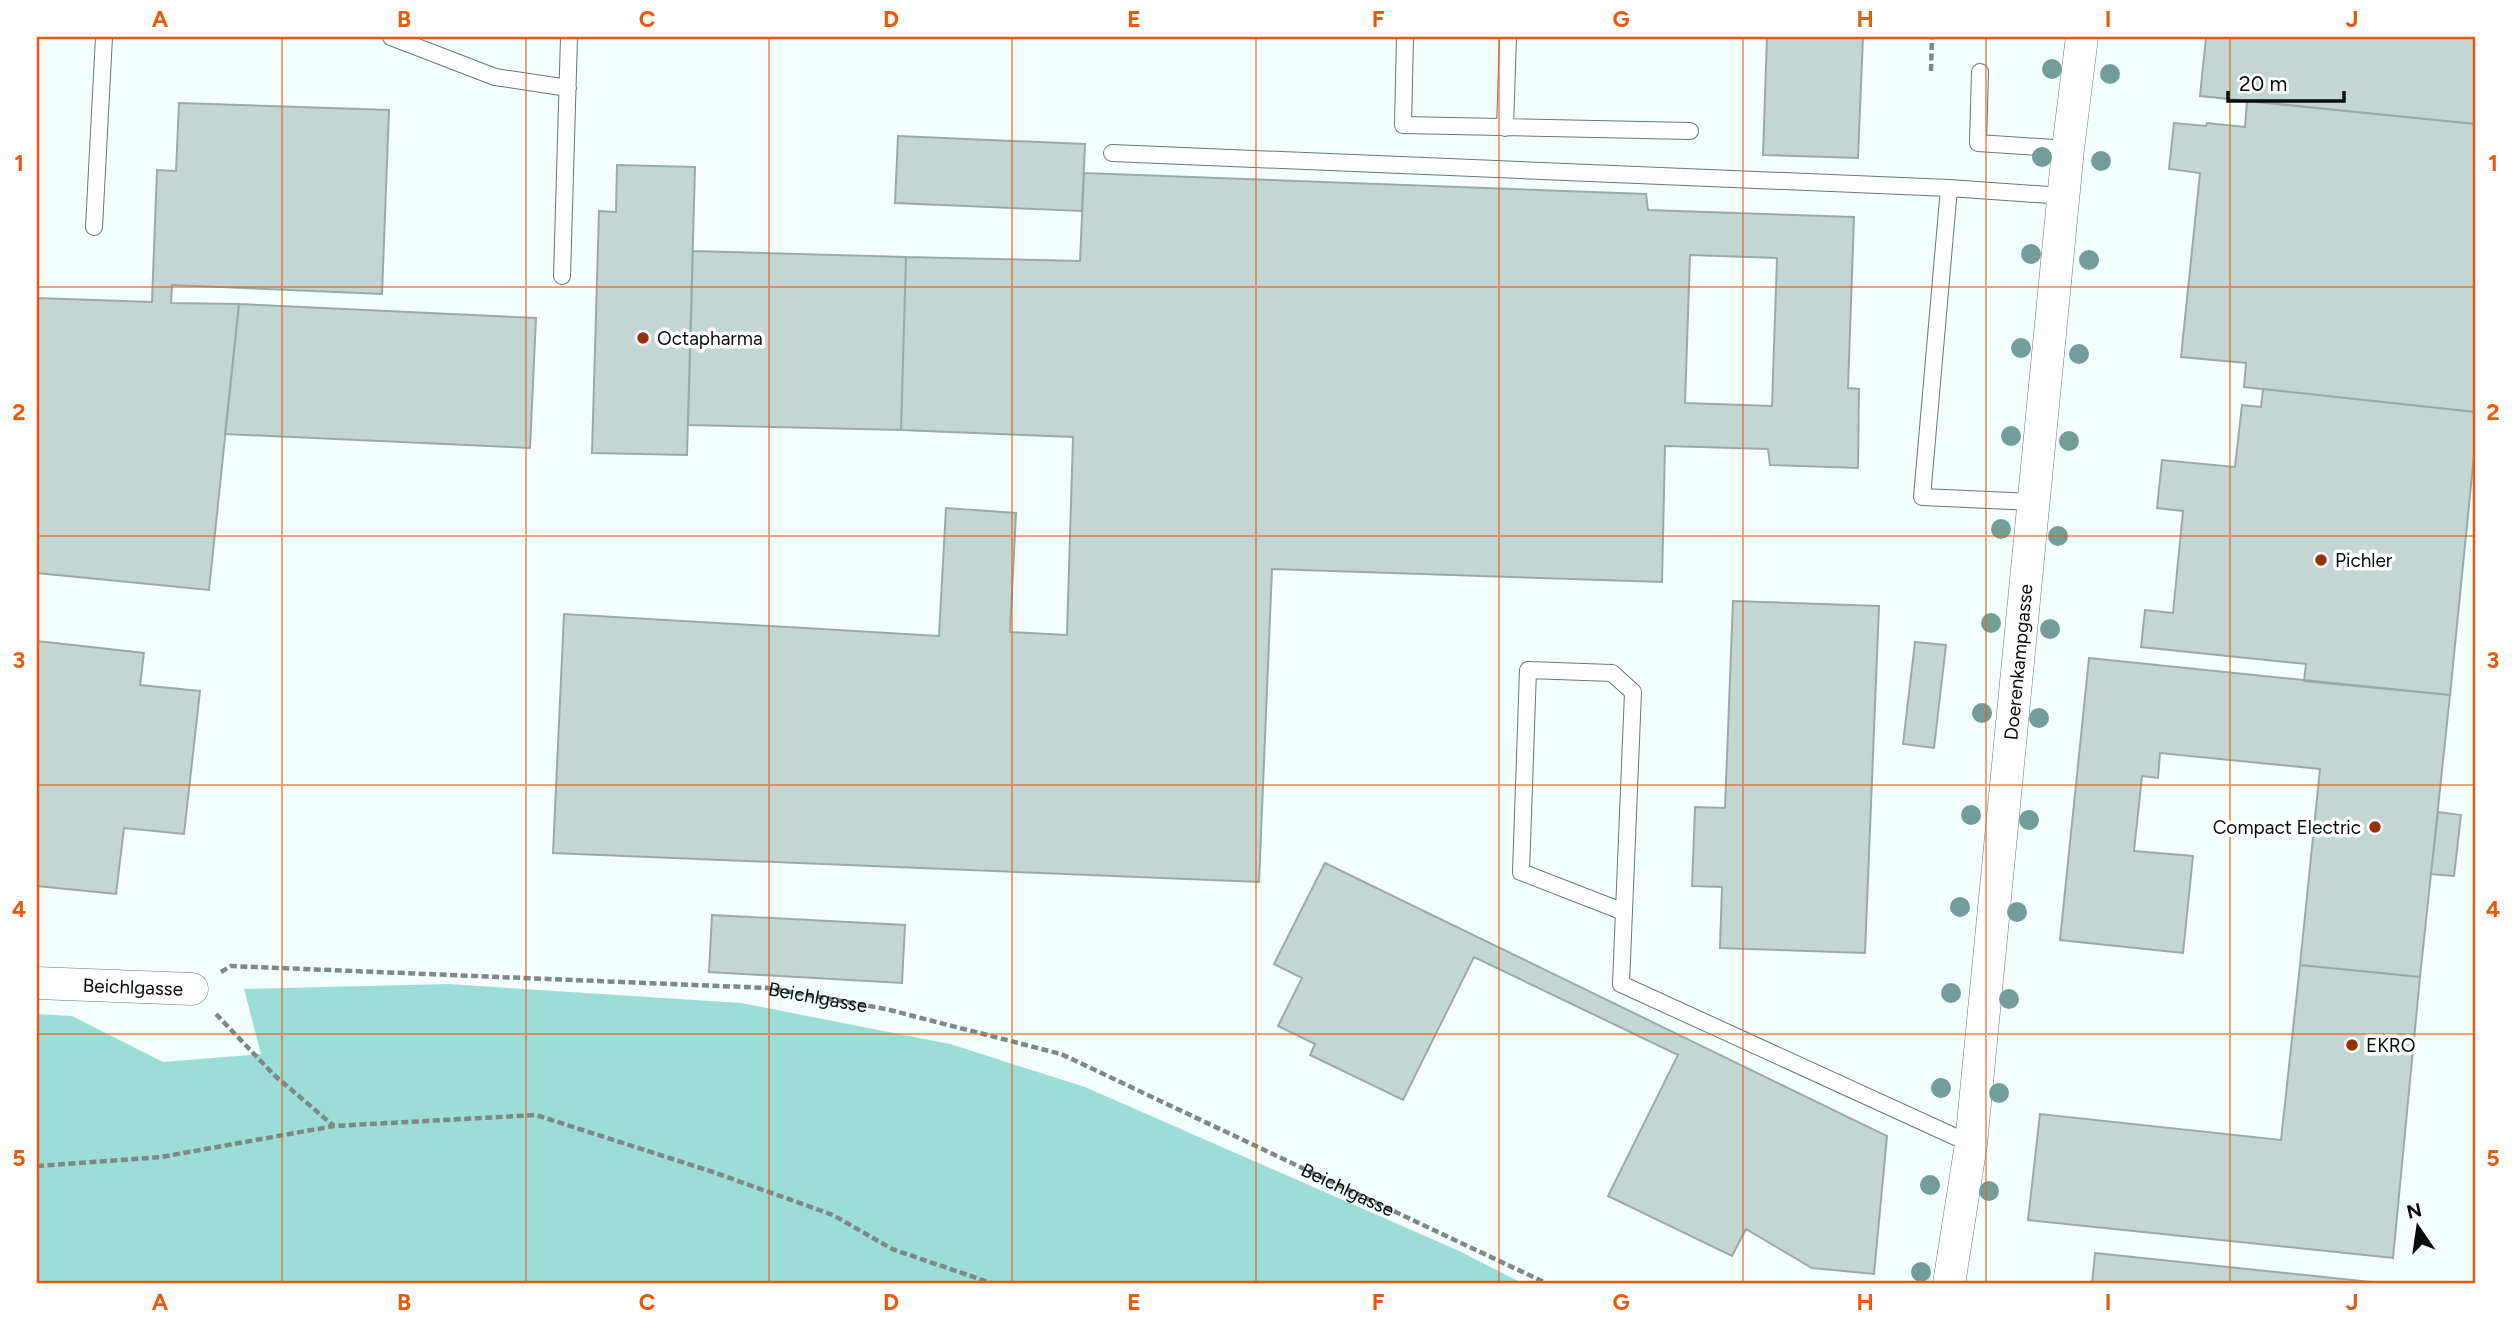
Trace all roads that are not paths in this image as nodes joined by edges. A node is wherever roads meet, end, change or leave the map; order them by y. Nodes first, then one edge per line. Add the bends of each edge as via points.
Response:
1 (104, 37) edge
2 (391, 37) edge
3 (569, 37) edge
4 (1405, 37) edge
5 (1508, 37) edge
6 (2082, 37) edge
7 (1980, 72) dead end
8 (568, 88) junction
9 (1505, 128) junction
10 (1690, 131) dead end
11 (2068, 149) junction
12 (1112, 153) dead end
13 (1949, 188) junction
14 (2064, 195) junction
15 (94, 227) dead end
16 (562, 276) dead end
17 (2034, 502) junction
18 (1624, 912) junction
19 (37, 983) edge
20 (192, 989) road end
21 (1971, 1144) junction
22 (1949, 1284) edge

1 - 15 lane
2 - 8 lane via 495,77
3 - 8 lane
4 - 9 lane via 1403,125
5 - 9 lane
6 - 11 street, Doerenkampgasse
7 - 11 lane via 1978,143
8 - 16 lane
9 - 10 lane
11 - 14 street, Doerenkampgasse
12 - 13 lane
13 - 14 lane
13 - 17 lane via 1922,497
14 - 17 street, Doerenkampgasse
17 - 21 street, Doerenkampgasse
18 - 18 lane via 1633,692 1612,673 1528,670 1521,872
18 - 21 lane via 1621,984
19 - 20 street, Beichlgasse
21 - 22 street, Doerenkampgasse

